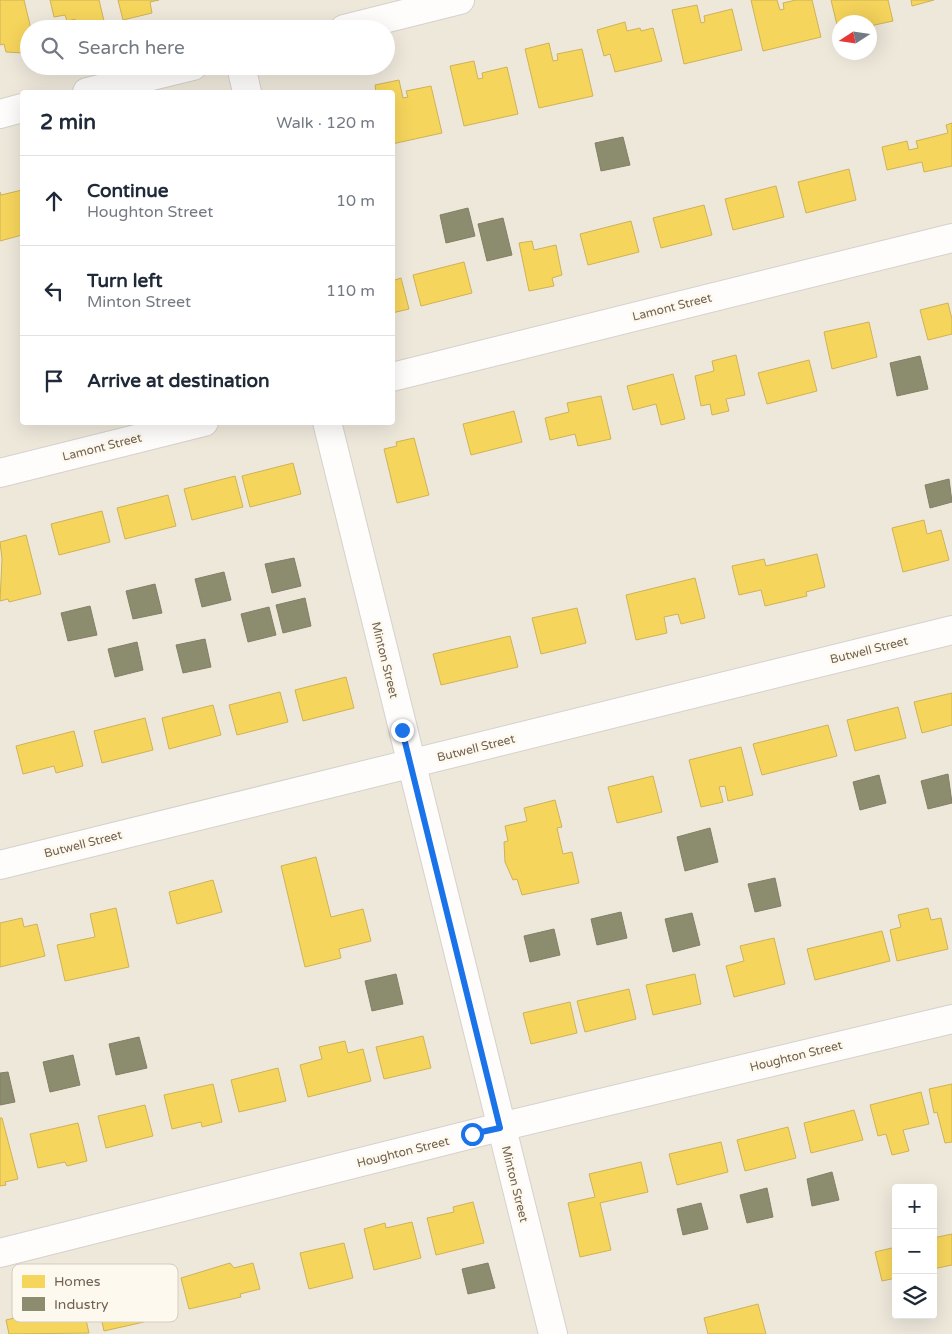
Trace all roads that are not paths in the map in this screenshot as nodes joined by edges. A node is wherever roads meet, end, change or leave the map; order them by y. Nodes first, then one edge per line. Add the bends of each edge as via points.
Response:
1 (460, 0) edge
2 (380, 20) edge
3 (156, 75) edge
4 (243, 75) edge
5 (95, 90) edge
6 (247, 90) edge
7 (20, 109) edge
8 (0, 114) edge
9 (952, 238) edge
10 (395, 375) edge
11 (192, 425) edge
12 (328, 425) edge
13 (0, 473) edge
14 (952, 630) edge
15 (411, 765) junction
16 (0, 864) edge
17 (952, 1019) edge
18 (500, 1128) junction
19 (0, 1253) edge
20 (553, 1334) edge

1 - 2 street
3 - 5 street
4 - 6 street
7 - 8 street
9 - 10 street, Lamont Street
11 - 13 street, Lamont Street
12 - 15 street, Minton Street
14 - 15 street, Butwell Street
15 - 16 street, Butwell Street
15 - 18 street, Minton Street
17 - 18 street, Houghton Street
18 - 19 street, Houghton Street
18 - 20 street, Minton Street

